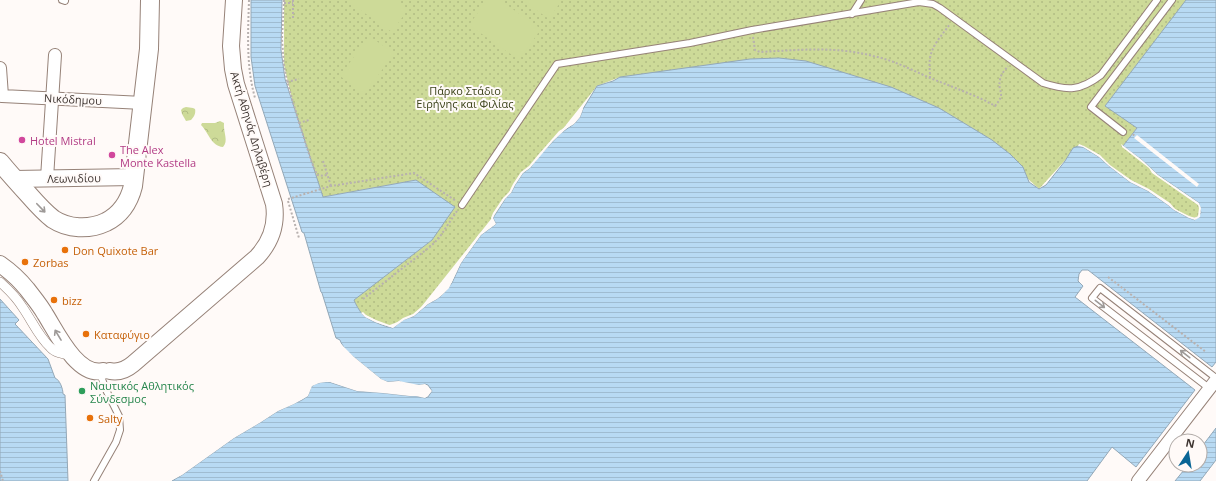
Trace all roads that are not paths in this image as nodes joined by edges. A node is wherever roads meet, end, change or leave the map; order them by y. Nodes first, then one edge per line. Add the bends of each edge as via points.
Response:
1 (150, 0) edge
2 (234, 0) edge
3 (861, 0) edge
4 (1157, 0) edge
5 (1172, 0) edge
6 (852, 14) junction
7 (56, 55) dead end
8 (0, 68) edge
9 (53, 98) junction
10 (143, 102) junction
11 (1123, 132) dead end
12 (0, 162) edge
13 (134, 177) junction
14 (47, 178) junction
15 (14, 179) junction
16 (462, 205) road end
17 (0, 264) edge
18 (0, 282) edge
19 (72, 356) junction
20 (108, 376) junction
21 (1214, 382) edge
22 (94, 481) edge
23 (1138, 481) edge

1 - 10 main road via 149,49
2 - 20 street, Ακτή Αθηνάς Δηλαβέρη via 231,46 233,69 240,99 274,204 272,233 257,257 128,368
3 - 6 lane
4 - 6 lane via 1101,75 1082,87 1070,88 1057,88 1044,83 932,4 920,2
5 - 11 lane via 1091,107
6 - 16 lane via 557,64
7 - 9 street
8 - 9 street, Νικόδημου via 2,96
9 - 10 street, Νικόδημου
9 - 14 street
10 - 13 main road
12 - 15 main road
13 - 14 street, Λεωνιδίου
15 -> 13 main road via 53,219 84,228 105,222 120,212 130,197
14 - 15 street, Λεωνιδίου
19 -> 17 street via 27,289
18 - 19 street via 19,302 50,348
19 - 20 street via 88,369
20 - 22 lane via 119,416 120,430
21 -> 21 lane via 1100,288 1092,298
21 - 23 street

